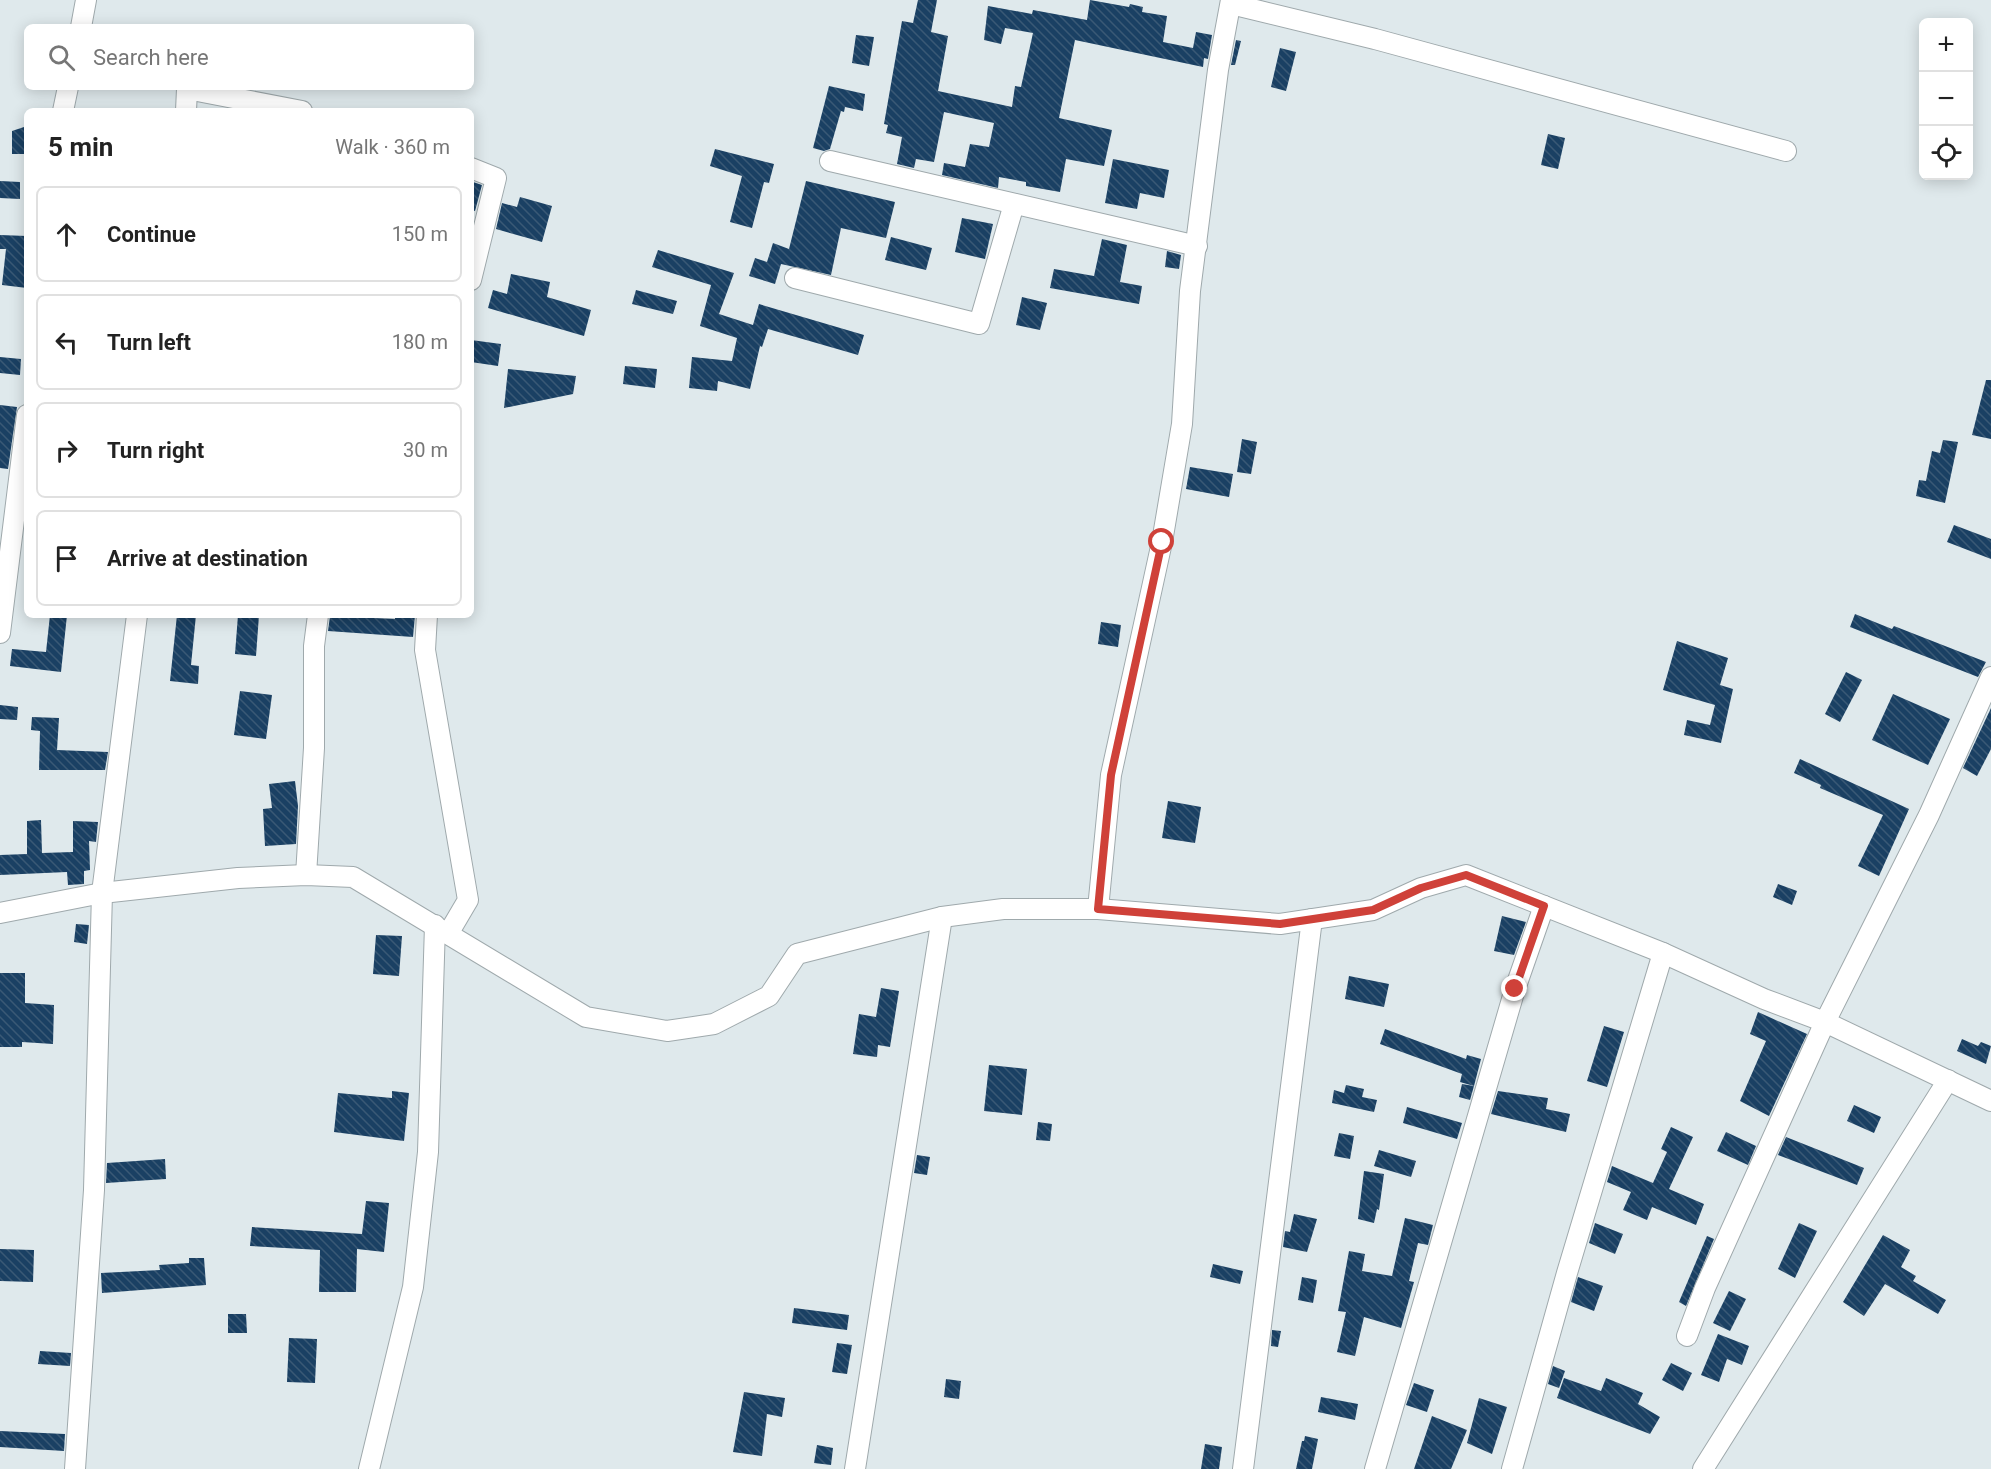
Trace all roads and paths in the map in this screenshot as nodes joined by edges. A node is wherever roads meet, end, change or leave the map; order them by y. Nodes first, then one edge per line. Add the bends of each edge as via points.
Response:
1 (86, 0) edge
2 (1231, 2) edge
3 (82, 24) edge
4 (67, 90) edge
5 (188, 90) edge
6 (193, 90) edge
7 (64, 108) edge
8 (186, 108) edge
9 (286, 108) edge
10 (1786, 151) dead end
11 (830, 161) dead end
12 (474, 169) edge
13 (1014, 204) junction
14 (1197, 246) junction
15 (474, 268) edge
16 (795, 278) dead end
17 (24, 440) edge
18 (137, 618) edge
19 (318, 618) edge
20 (427, 618) edge
21 (0, 633) edge
22 (1991, 677) edge
23 (306, 875) junction
24 (102, 893) junction
25 (1544, 906) junction
26 (1098, 909) junction
27 (0, 913) edge
28 (942, 917) junction
29 (1312, 919) junction
30 (442, 930) junction
31 (1663, 953) junction
32 (1825, 1022) junction
33 (1948, 1080) junction
34 (1991, 1101) edge
35 (1687, 1336) dead end
36 (75, 1469) edge
37 (369, 1469) edge
38 (855, 1469) edge
39 (1243, 1469) edge
40 (1375, 1469) edge
41 (1512, 1469) edge
42 (1702, 1469) edge

1 - 3 street
2 - 10 street
2 - 14 street via 1218,70
4 - 7 street
5 - 8 street
6 - 9 street
11 - 13 street
12 - 15 street via 496,178
13 - 14 street
13 - 16 street via 979,324
14 - 26 street via 1190,291 1182,424 1162,542 1111,775
17 - 21 street
18 - 24 street
19 - 23 street
20 - 30 street via 425,650 468,900
22 - 32 street via 1929,815
23 - 24 street
23 - 30 street via 353,877
24 - 27 street
24 - 36 street via 94,1190
25 - 29 street via 1466,875 1421,888 1373,910
25 - 31 street
25 - 40 street via 1515,989
26 - 28 street via 1003,909
26 - 29 street via 1280,924
28 - 30 street via 797,954 769,996 714,1024 667,1031 586,1017
28 - 38 street
29 - 39 street
30 - 37 street via 428,1152 413,1287
31 - 32 street
31 - 41 street
32 - 33 street
32 - 35 street
33 - 34 street
33 - 42 street

